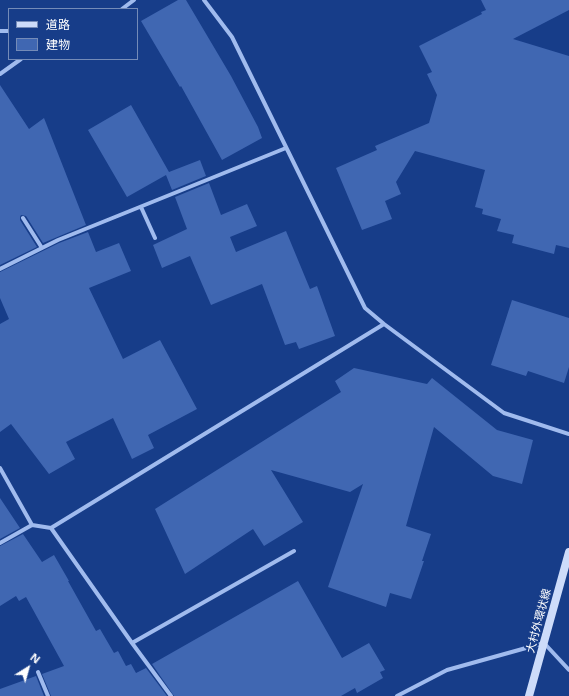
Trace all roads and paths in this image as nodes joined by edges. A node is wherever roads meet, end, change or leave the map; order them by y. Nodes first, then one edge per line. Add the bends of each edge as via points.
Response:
1 (134, 0) edge
2 (204, 0) edge
3 (123, 8) edge
4 (20, 60) edge
5 (0, 74) edge
6 (286, 148) junction
7 (141, 207) junction
8 (23, 218) dead end
9 (155, 238) dead end
10 (42, 248) junction
11 (0, 269) edge
12 (384, 324) junction
13 (569, 434) edge
14 (0, 468) edge
15 (32, 525) junction
16 (51, 528) junction
17 (0, 543) edge
18 (294, 551) dead end
19 (569, 552) edge
20 (132, 643) junction
21 (544, 643) junction
22 (569, 670) edge
23 (38, 672) dead end
24 (48, 696) edge
25 (171, 696) edge
26 (397, 696) edge
27 (529, 696) edge

1 - 3 street
2 - 6 street via 232,37
4 - 5 street
6 - 7 street
6 - 12 street via 365,308
7 - 9 street
7 - 10 street
8 - 10 street
10 - 11 street
12 - 13 street via 504,413
12 - 16 street
14 - 15 street
15 - 16 street
15 - 17 street
16 - 20 street
18 - 20 street
19 - 21 main road, 大村外環状線
20 - 25 street
21 - 22 street
21 - 26 street via 447,670
21 - 27 main road, 大村外環状線
23 - 24 street

